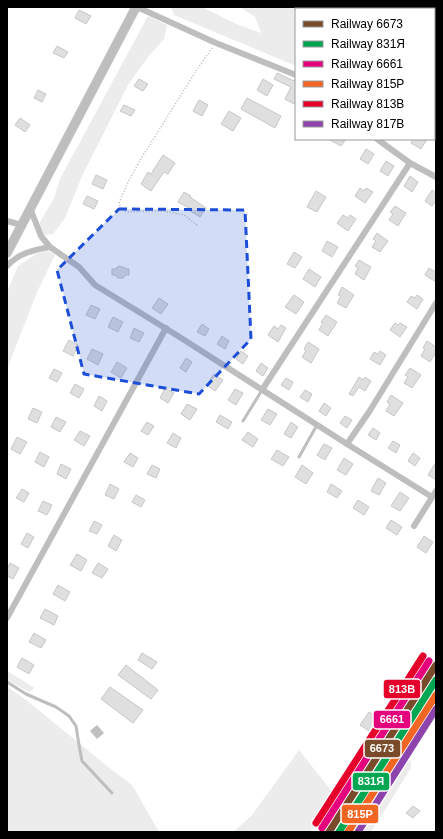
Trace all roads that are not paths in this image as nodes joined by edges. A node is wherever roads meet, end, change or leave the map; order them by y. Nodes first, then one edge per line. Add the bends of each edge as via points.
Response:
1 (137, 7) edge
2 (295, 75) edge
3 (378, 140) edge
4 (410, 163) junction
5 (436, 177) edge
6 (30, 208) junction
7 (7, 221) edge
8 (22, 225) junction
9 (50, 247) junction
10 (7, 253) edge
11 (7, 266) edge
12 (436, 303) edge
13 (166, 328) junction
14 (262, 390) junction
15 (243, 421) dead end
16 (317, 425) junction
17 (347, 444) junction
18 (299, 457) dead end
19 (434, 494) edge
20 (414, 526) dead end
21 (7, 618) edge
22 (7, 682) edge
23 (112, 793) dead end

1 - 2 street via 216,43
1 - 6 main road
3 - 4 street
4 - 5 street
4 - 14 street
6 - 8 main road
6 - 9 street via 41,236
7 - 8 street
8 - 10 main road
9 - 11 street via 32,250
9 - 13 street via 79,267 95,284
12 - 17 street
13 - 14 street
13 - 21 street
14 - 15 lane
14 - 16 street
16 - 17 street
16 - 18 lane
17 - 19 street
19 - 20 street
22 - 23 lane via 69,716 76,726 82,761

